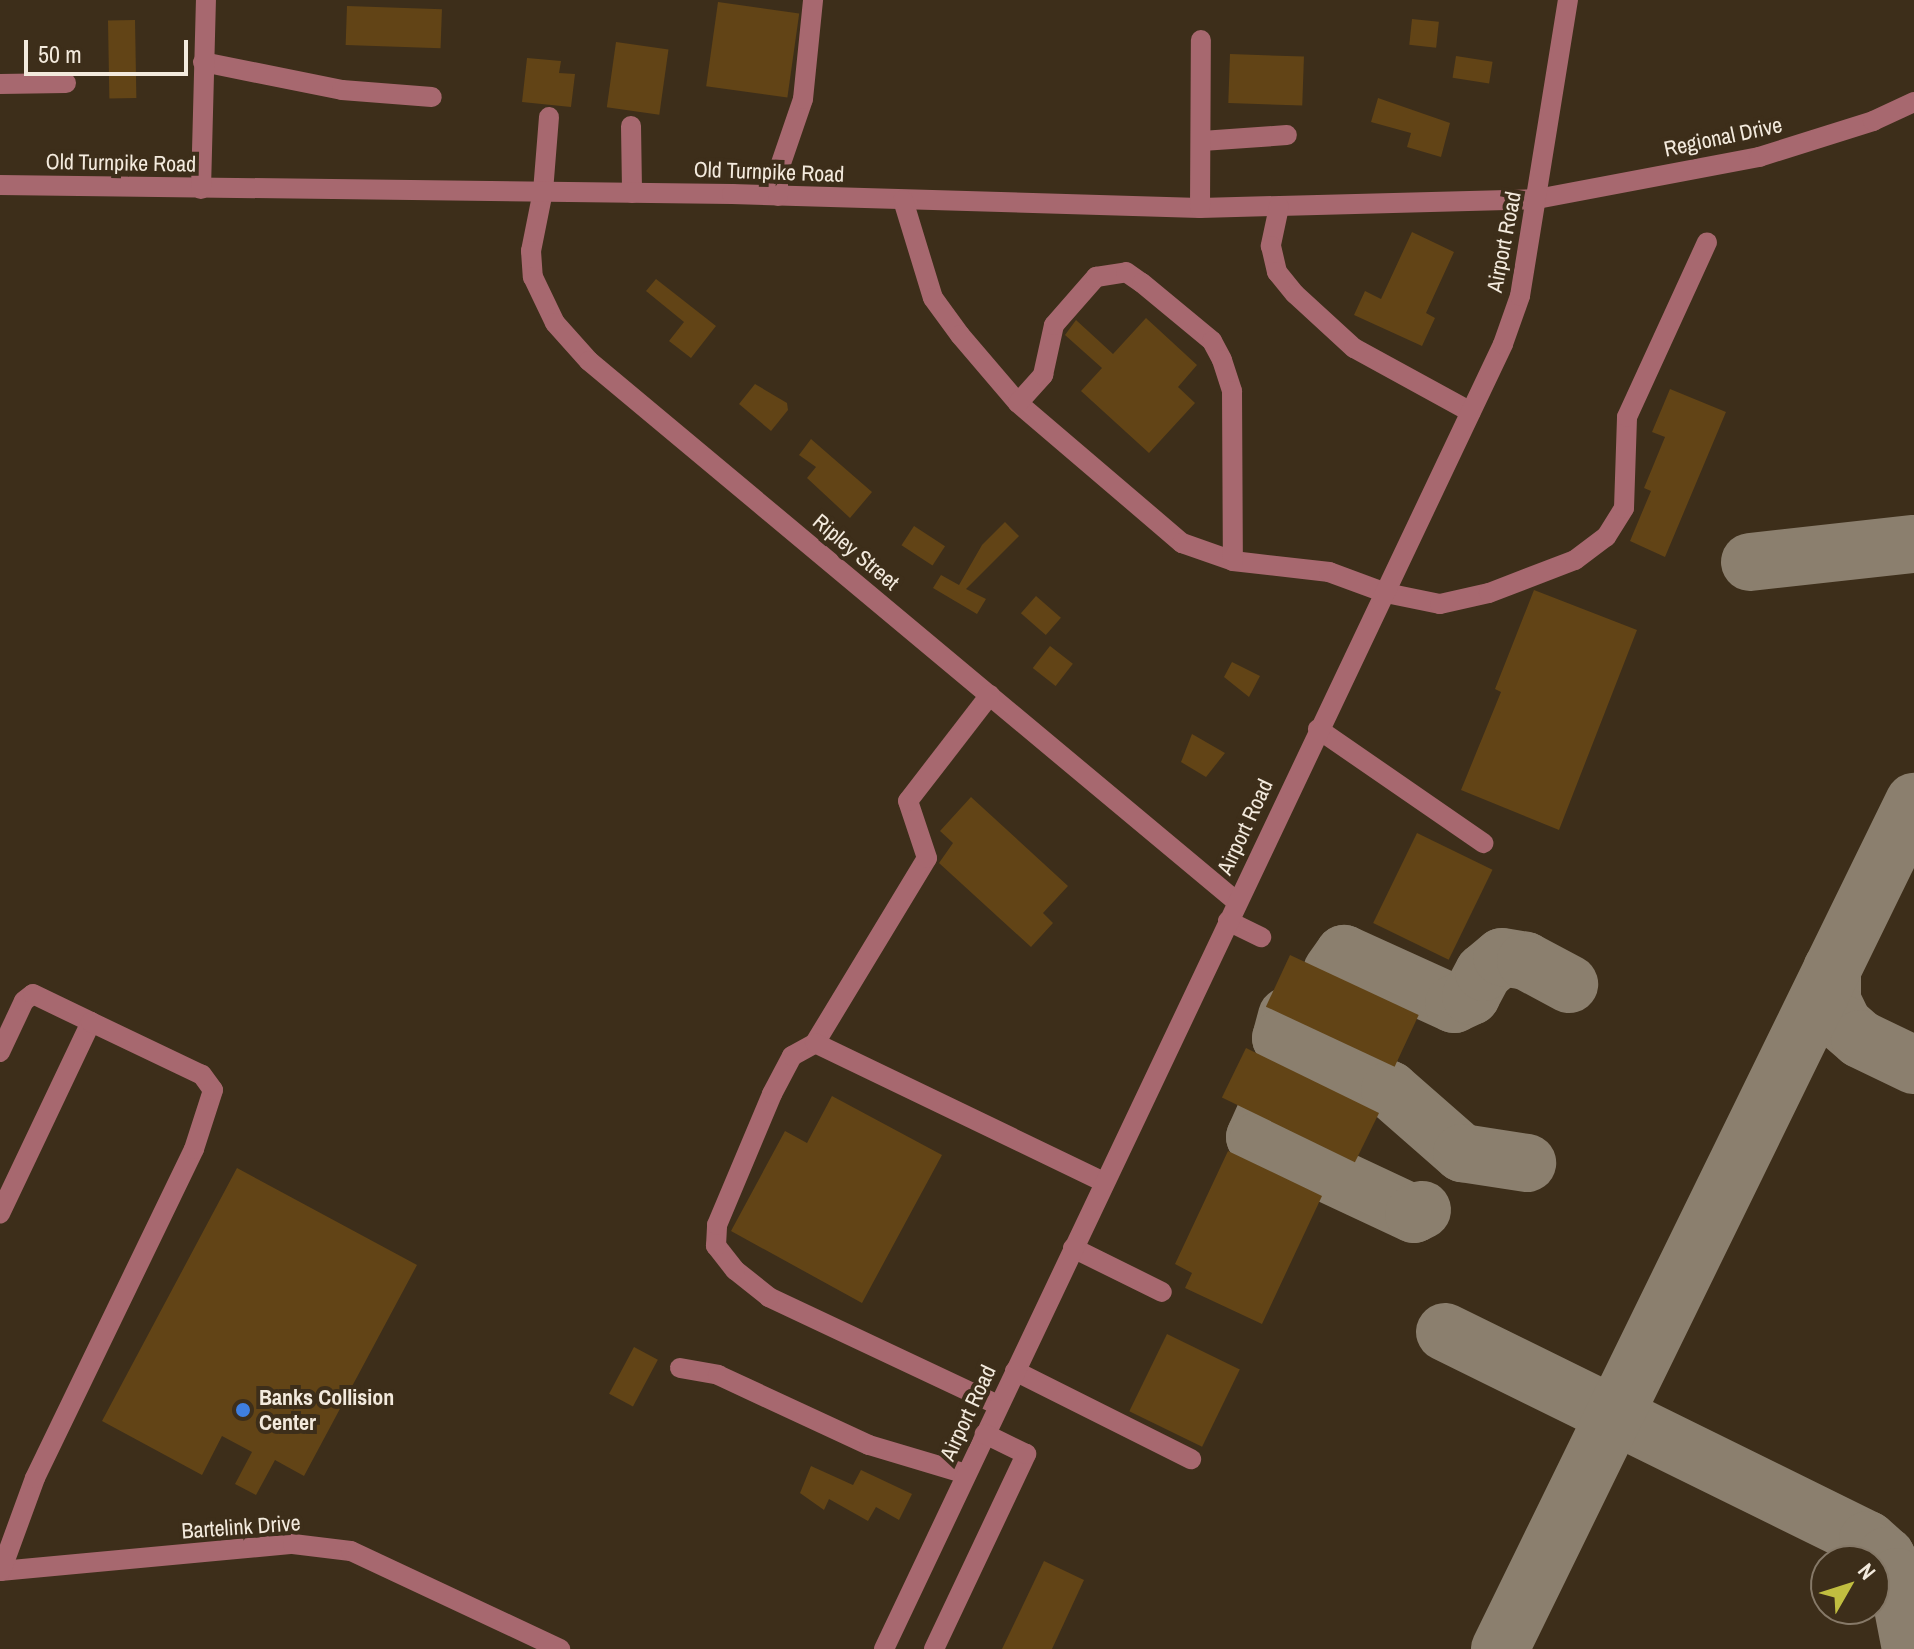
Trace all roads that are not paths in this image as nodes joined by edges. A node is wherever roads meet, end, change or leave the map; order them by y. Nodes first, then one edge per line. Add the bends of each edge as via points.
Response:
1 (206, 0) edge
2 (813, 0) edge
3 (1568, 0) edge
4 (1201, 40) dead end
5 (203, 62) junction
6 (66, 83) dead end
7 (0, 84) edge
8 (432, 97) dead end
9 (1914, 102) edge
10 (549, 117) dead end
11 (631, 126) dead end
12 (1287, 135) dead end
13 (1202, 141) junction
14 (0, 185) edge
15 (201, 189) junction
16 (543, 191) junction
17 (632, 193) junction
18 (778, 196) junction
19 (1537, 199) junction
20 (903, 200) junction
21 (1279, 207) junction
22 (1200, 208) junction
23 (1707, 242) dead end
24 (1018, 403) junction
25 (1471, 412) junction
26 (1233, 561) junction
27 (1386, 593) junction
28 (990, 695) junction
29 (1318, 729) junction
30 (1483, 843) dead end
31 (1237, 902) junction
32 (1228, 921) junction
33 (1261, 937) dead end
34 (91, 1022) junction
35 (815, 1043) junction
36 (0, 1052) edge
37 (1104, 1182) junction
38 (0, 1214) edge
39 (1073, 1248) junction
40 (1162, 1292) dead end
41 (680, 1368) dead end
42 (1015, 1371) junction
43 (998, 1405) junction
44 (985, 1434) junction
45 (1191, 1459) dead end
46 (966, 1474) junction
47 (1, 1571) edge
48 (560, 1649) edge
49 (884, 1649) edge
50 (934, 1649) edge

1 - 5 street
2 - 18 street via 803,99 778,172
3 - 19 street, Airport Road
4 - 13 street
5 - 8 street via 294,76 342,90
5 - 15 street
6 - 7 street
9 - 19 street, Regional Drive via 1873,121 1759,157
10 - 16 street, Ripley Street
11 - 17 street
12 - 13 street
13 - 22 street
14 - 15 street, Old Turnpike Road
15 - 16 street, Old Turnpike Road
16 - 17 street, Old Turnpike Road
16 - 28 street, Ripley Street via 531,251 533,277 549,312 572,342
17 - 18 street, Old Turnpike Road
18 - 20 street, Old Turnpike Road
19 - 21 street, Old Turnpike Road
19 - 25 street, Airport Road via 1520,296
20 - 22 street, Old Turnpike Road
20 - 24 street via 933,298
21 - 22 street, Old Turnpike Road
21 - 25 street via 1271,246 1277,272 1295,294 1354,348
23 - 27 street via 1627,417 1624,508 1606,537 1575,560 1489,593 1440,604
24 - 26 street via 1182,543
24 - 26 street via 1043,375 1054,325 1096,277 1126,272 1142,283 1212,341 1222,360 1232,391
25 - 27 street, Airport Road
26 - 27 street via 1329,572
27 - 29 street, Airport Road
28 - 31 street, Ripley Street
28 - 35 street via 908,801 927,858
29 - 30 street
29 - 31 street, Airport Road
31 - 32 street, Airport Road
32 - 33 street
32 - 37 street, Airport Road
34 - 36 street via 33,994 24,1001
34 - 38 street
34 - 47 street via 202,1075 213,1090 194,1149 35,1478
35 - 37 street
35 - 43 street via 792,1056 772,1094 717,1225 716,1246 735,1270 769,1297
37 - 39 street, Airport Road
39 - 40 street
39 - 42 street, Airport Road
41 - 46 street via 718,1375 869,1445
42 - 43 street, Airport Road
42 - 45 street
43 - 44 street, Airport Road
44 - 46 street, Airport Road
44 - 50 street via 1026,1454
46 - 49 street, Airport Road
47 - 48 street, Bartelink Drive via 293,1544 351,1551

